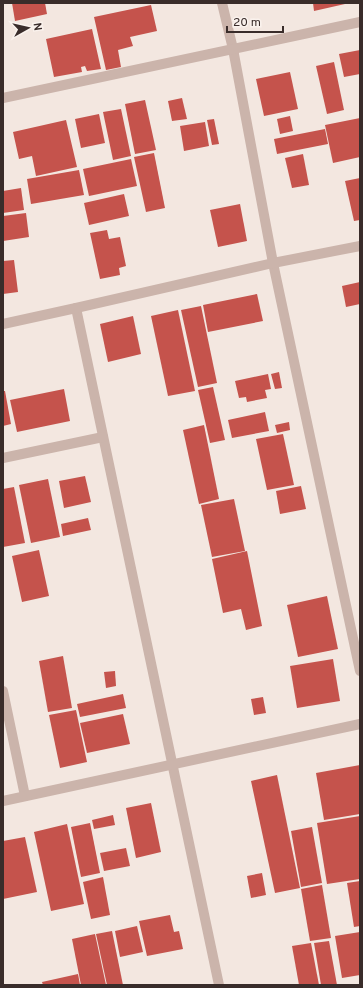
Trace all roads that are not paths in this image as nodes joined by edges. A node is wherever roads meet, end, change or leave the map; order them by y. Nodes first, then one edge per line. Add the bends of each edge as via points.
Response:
1 (222, 3) edge
2 (360, 22) edge
3 (233, 49) junction
4 (3, 98) edge
5 (360, 246) edge
6 (274, 263) junction
7 (76, 308) junction
8 (3, 324) edge
9 (103, 437) junction
10 (3, 458) edge
11 (360, 671) edge
12 (3, 692) edge
13 (360, 724) edge
14 (172, 765) junction
15 (25, 796) junction
16 (3, 801) edge
17 (219, 985) edge

1 - 3 street
2 - 3 street
3 - 4 street
3 - 6 street
5 - 6 street
6 - 7 street
6 - 11 street
7 - 8 street
7 - 9 street
9 - 10 street
9 - 14 street
12 - 15 street
13 - 14 street
14 - 15 street
14 - 17 street
15 - 16 street

